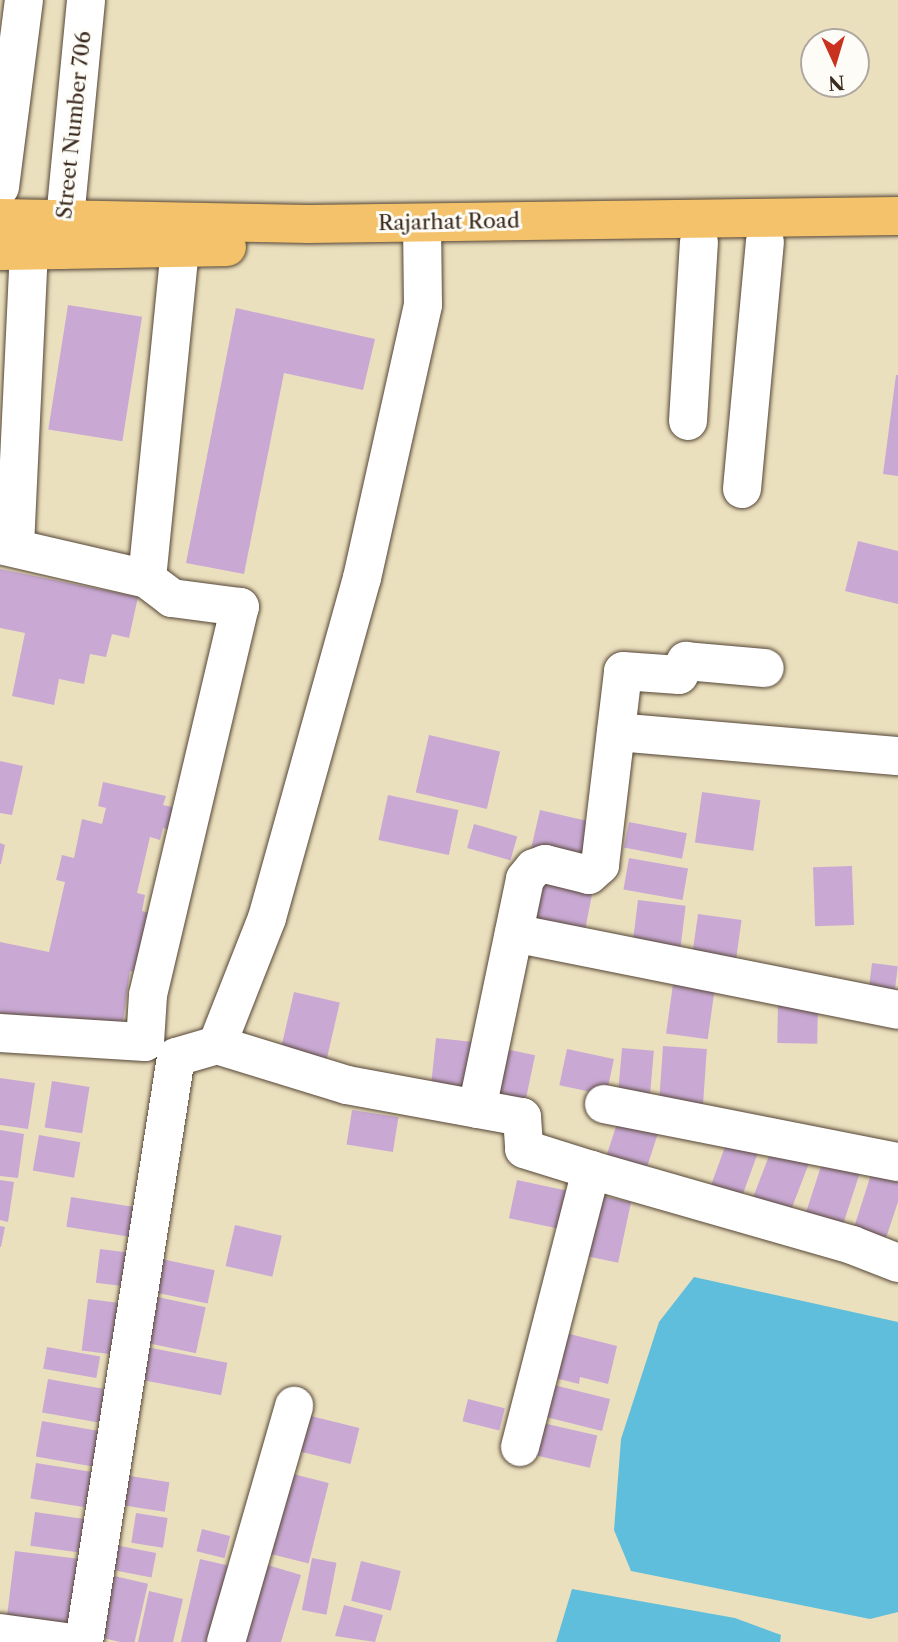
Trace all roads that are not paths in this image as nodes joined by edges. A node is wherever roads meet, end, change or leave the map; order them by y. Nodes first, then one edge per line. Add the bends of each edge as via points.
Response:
1 (23, 0) edge
2 (86, 0) edge
3 (0, 187) edge
4 (898, 216) edge
5 (0, 218) edge
6 (422, 233) junction
7 (699, 242) junction
8 (765, 242) junction
9 (898, 242) edge
10 (39, 243) edge
11 (180, 248) junction
12 (688, 421) dead end
13 (741, 489) dead end
14 (8, 546) edge
15 (147, 579) junction
16 (765, 667) dead end
17 (616, 732) junction
18 (898, 756) edge
19 (514, 933) junction
20 (898, 1010) edge
21 (0, 1033) edge
22 (217, 1045) junction
23 (161, 1049) junction
24 (604, 1104) dead end
25 (477, 1109) junction
26 (898, 1162) edge
27 (591, 1170) junction
28 (898, 1263) edge
29 (294, 1406) dead end
30 (520, 1447) dead end
31 (0, 1633) edge
32 (65, 1642) edge
33 (84, 1642) edge
34 (226, 1642) edge

1 - 3 street
2 - 10 street, Street Number 706
4 - 6 main road, Rajarhat Road
5 - 10 main road, Rajarhat Road
6 - 7 main road, Rajarhat Road
6 - 10 main road, Rajarhat Road
6 - 11 main road, Rajarhat Road
6 - 22 street via 423,305 412,372 362,579 267,918
7 - 8 main road, Rajarhat Road
7 - 12 street
8 - 9 main road, Rajarhat Road
8 - 13 street
10 - 11 main road, Rajarhat Road
10 - 14 street, Street Number 706
11 - 15 street
14 - 15 street
15 - 23 street via 172,598 240,607 148,995
16 - 17 street via 686,661 679,675 623,671
17 - 18 street
17 - 19 street via 600,865 589,875 545,864 534,868 525,879
19 - 20 street
19 - 25 street
21 - 23 street
22 - 23 street
22 - 25 street via 347,1086
23 - 33 street
24 - 26 street
25 - 27 street via 522,1117 524,1149
27 - 28 street via 852,1245
27 - 30 street
29 - 34 street
31 - 32 street

